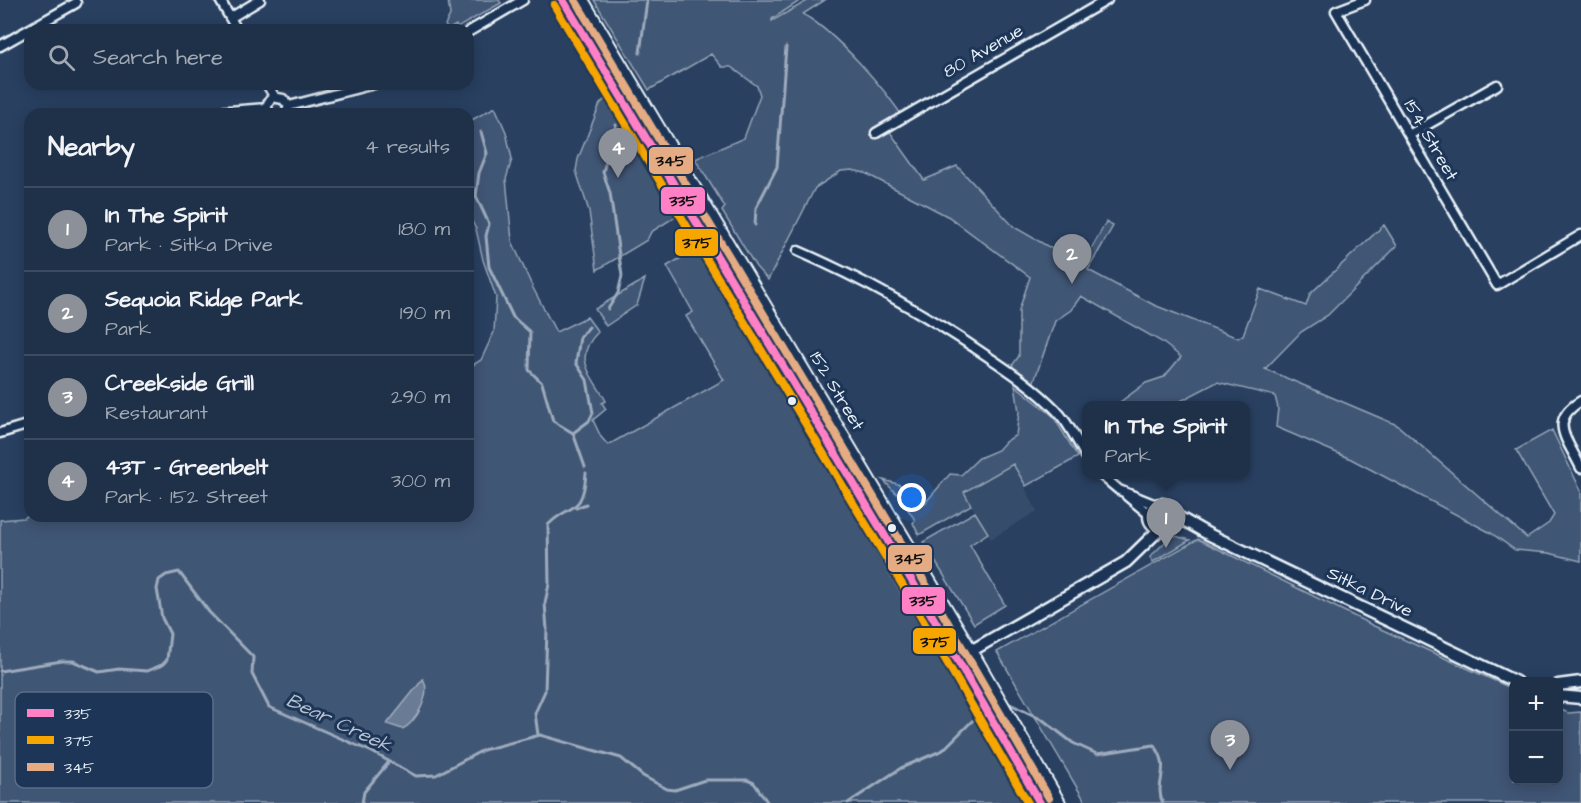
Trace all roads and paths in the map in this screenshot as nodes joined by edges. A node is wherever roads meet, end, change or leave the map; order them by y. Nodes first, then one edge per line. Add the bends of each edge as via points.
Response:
1 (220, 0) edge
2 (260, 0) edge
3 (523, 0) edge
4 (563, 0) edge
5 (582, 0) edge
6 (1107, 0) edge
7 (1365, 0) edge
8 (76, 3) dead end
9 (230, 18) junction
10 (39, 24) edge
11 (234, 24) edge
12 (474, 29) edge
13 (24, 32) edge
14 (0, 46) edge
15 (1497, 85) dead end
16 (270, 90) edge
17 (354, 90) edge
18 (274, 96) junction
19 (268, 108) edge
20 (287, 108) edge
21 (294, 108) edge
22 (876, 133) dead end
23 (1409, 135) junction
24 (1581, 235) edge
25 (798, 251) dead end
26 (1581, 401) edge
27 (24, 426) edge
28 (0, 433) edge
29 (1082, 448) edge
30 (1581, 468) edge
31 (1106, 479) edge
32 (1160, 518) junction
33 (971, 651) junction
34 (957, 659) junction
35 (1509, 678) edge
36 (1581, 682) edge
37 (1563, 684) edge
38 (1563, 696) edge
39 (1581, 698) edge
40 (1040, 803) edge
41 (1059, 803) edge

1 - 9 street
2 - 9 street
3 - 12 street
4 - 34 main road, 152 Street
5 - 33 main road, 152 Street
6 - 22 street, 80 Avenue
7 - 23 street, 154 Street via 1336,11
8 - 10 street
9 - 11 street
13 - 14 street
15 - 23 street
16 - 18 street
17 - 21 street
18 - 19 street via 268,100
18 - 20 street via 285,100
23 - 24 street, 154 Street via 1497,285
25 - 29 street via 856,276 1007,370 1057,410
26 - 30 street via 1562,419 1563,430
27 - 28 street
31 - 32 street
32 - 33 street via 1126,562
32 - 35 street, Sitka Drive via 1208,534
33 - 34 street
33 - 41 main road, 152 Street
34 - 40 main road, 152 Street
36 - 37 street
38 - 39 street

